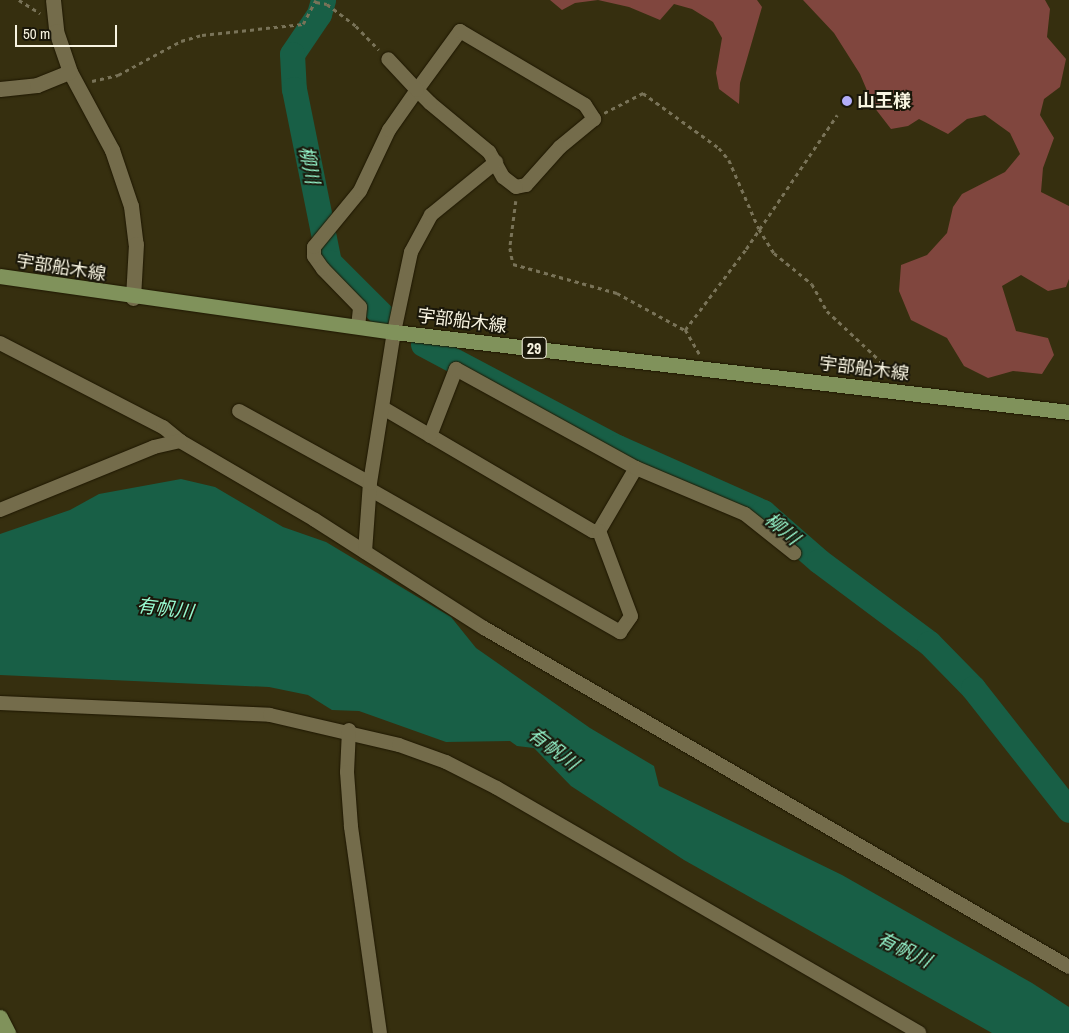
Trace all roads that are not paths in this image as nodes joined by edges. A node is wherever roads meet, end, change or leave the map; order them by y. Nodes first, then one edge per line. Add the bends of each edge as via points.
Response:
1 (53, 0) edge
2 (388, 59) road end
3 (70, 72) junction
4 (0, 89) edge
5 (417, 90) junction
6 (496, 162) junction
7 (0, 276) edge
8 (133, 298) junction
9 (358, 327) junction
10 (394, 332) junction
11 (0, 343) edge
12 (383, 408) junction
13 (239, 411) dead end
14 (1069, 412) edge
15 (430, 436) junction
16 (180, 441) junction
17 (636, 468) junction
18 (370, 486) junction
19 (0, 510) edge
20 (600, 531) junction
21 (365, 552) junction
22 (794, 553) dead end
23 (0, 703) edge
24 (349, 730) junction
25 (1069, 967) edge
26 (0, 1017) edge
27 (8, 1033) edge
28 (380, 1033) edge
29 (919, 1033) edge

1 - 3 street via 56,31
2 - 5 street
3 - 4 street via 37,85
3 - 8 street via 108,142 125,185 136,244
5 - 6 street via 472,136
5 - 6 street via 460,31 585,105 594,119 560,147 526,186 516,186 504,177
5 - 9 street via 389,130 360,191 314,246 314,256 323,268 360,307
6 - 10 street via 431,215 419,234
7 - 8 main road, 宇部船木線 / 29
8 - 9 main road, 宇部船木線 / 29
9 - 10 main road, 宇部船木線 / 29
10 - 12 street
10 - 14 main road, 宇部船木線 / 29
11 - 16 street via 163,427
12 - 15 street
12 - 18 street
13 - 18 street
15 - 17 street via 456,369
15 - 20 street via 593,531
16 - 19 street via 154,447
16 - 21 street
17 - 20 street
17 - 22 street via 745,514
18 - 20 street via 620,632 631,616
18 - 21 street
21 - 25 street via 484,628
23 - 24 street via 270,715
24 - 28 street via 347,772 351,827
24 - 29 street via 446,762 497,788
26 - 27 main road

